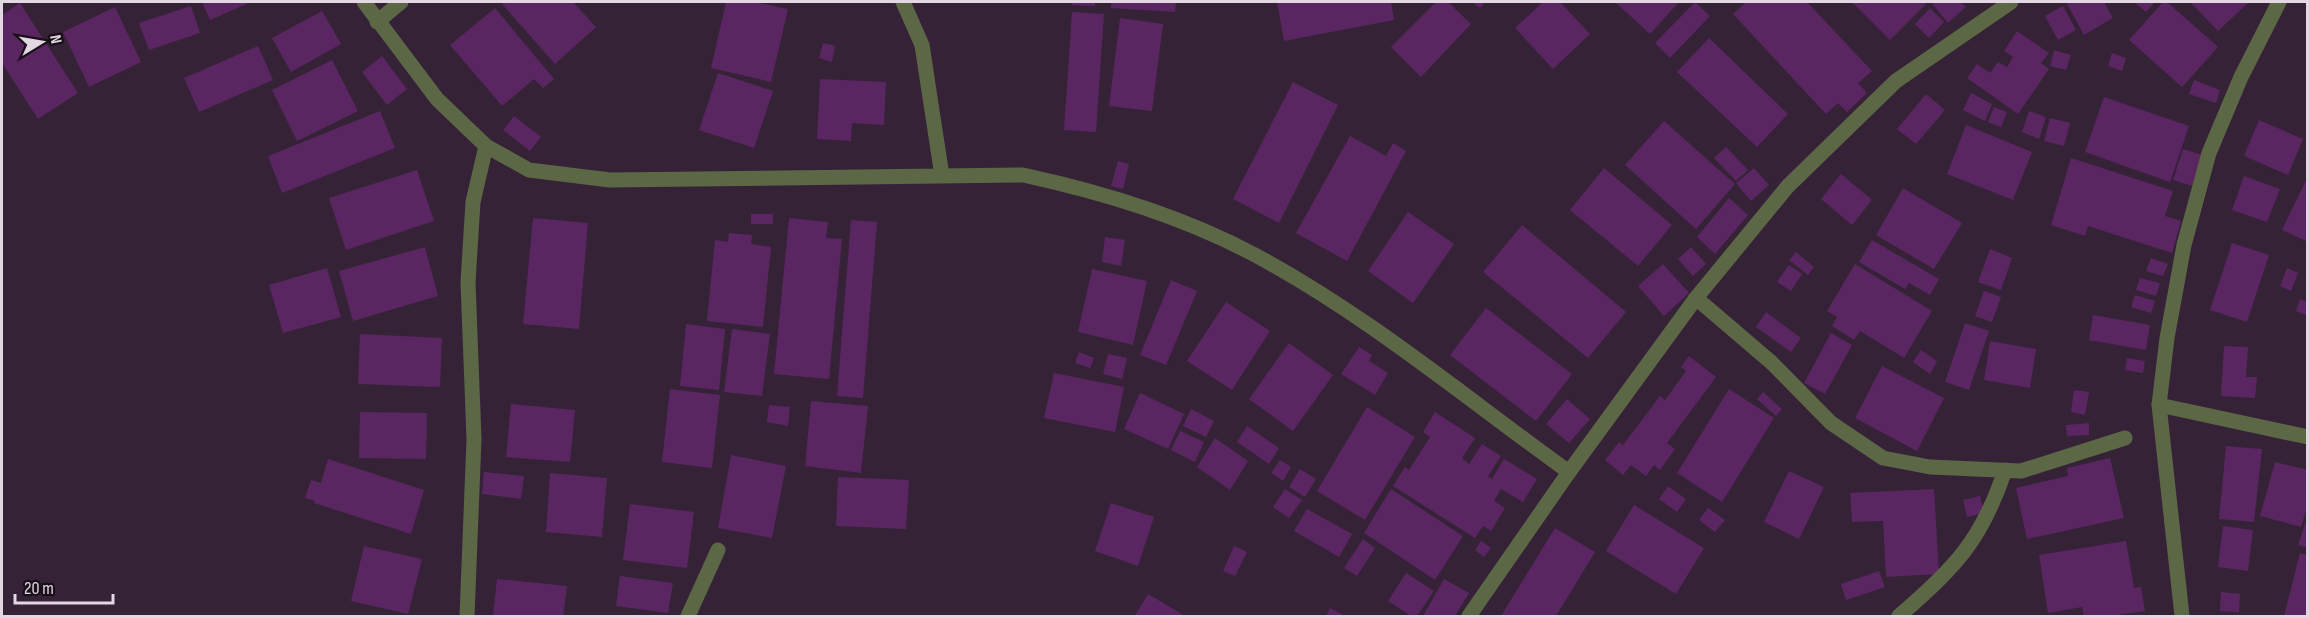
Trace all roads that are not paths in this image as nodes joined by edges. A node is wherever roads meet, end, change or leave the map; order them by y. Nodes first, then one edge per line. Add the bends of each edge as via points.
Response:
1 (364, 2) edge
2 (401, 2) edge
3 (903, 2) edge
4 (2011, 2) edge
5 (2279, 2) edge
6 (377, 22) junction
7 (486, 146) junction
8 (942, 176) junction
9 (1696, 298) junction
10 (2158, 405) junction
11 (2307, 437) edge
12 (2125, 438) dead end
13 (2005, 470) junction
14 (1569, 472) junction
15 (718, 550) dead end
16 (467, 616) edge
17 (688, 616) edge
18 (1469, 616) edge
19 (1899, 616) edge
20 (2182, 616) edge

1 - 6 street
2 - 6 street
3 - 8 street via 922,45
4 - 9 street via 1896,81 1788,186
5 - 10 street via 2209,153 2184,245
6 - 7 street via 437,99
7 - 8 street via 529,170 610,180
7 - 16 street via 473,202 468,282 474,439
8 - 14 street via 1023,175 1076,187 1159,213 1253,254 1334,301
9 - 13 street via 1772,363 1831,423 1883,458 1930,467
9 - 14 street
10 - 11 street
10 - 20 street
12 - 13 street via 2020,471
13 - 19 street via 1977,537 1932,588
14 - 18 street
15 - 17 street

